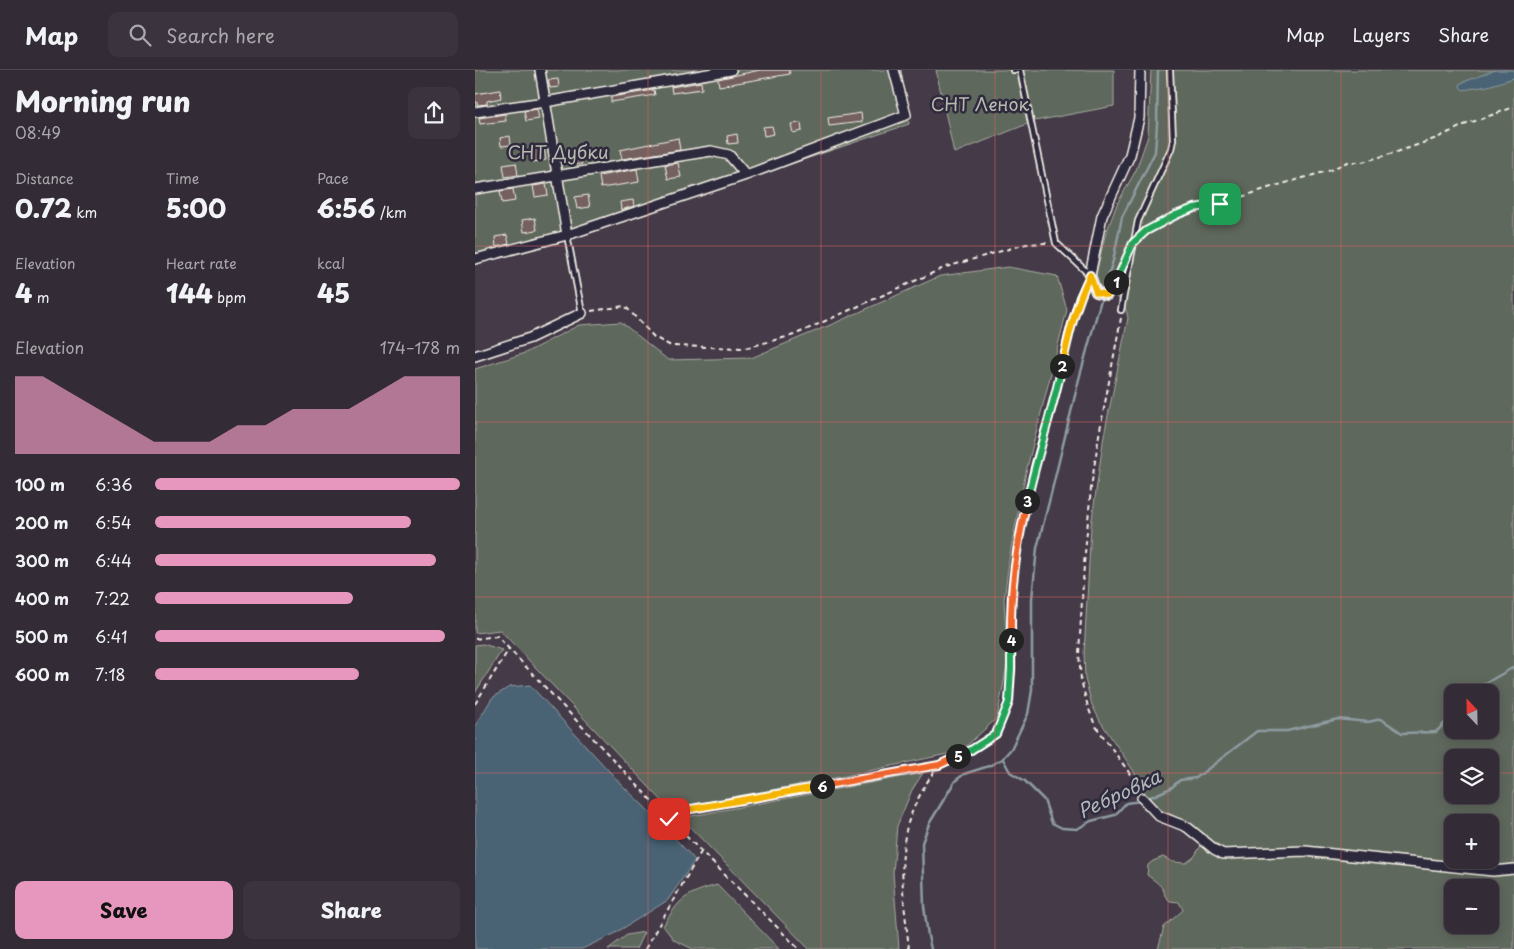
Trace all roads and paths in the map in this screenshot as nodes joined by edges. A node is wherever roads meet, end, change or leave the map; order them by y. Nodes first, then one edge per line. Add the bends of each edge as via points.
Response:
1 (540, 70) edge
2 (731, 70) edge
3 (894, 70) edge
4 (1013, 70) edge
5 (1021, 70) edge
6 (1140, 70) edge
7 (1170, 71) edge
8 (545, 102) junction
9 (1514, 107) edge
10 (475, 112) edge
11 (745, 175) junction
12 (557, 176) junction
13 (475, 189) edge
14 (567, 235) junction
15 (1056, 243) junction
16 (1133, 243) junction
17 (475, 259) edge
18 (1123, 266) dead end
19 (1090, 275) junction
20 (1107, 295) joint
21 (1121, 310) joint
22 (582, 313) junction
23 (475, 356) edge
24 (475, 639) edge
25 (509, 649) junction
26 (475, 704) edge
27 (939, 765) junction
28 (1142, 798) joint
29 (663, 814) junction
30 (701, 852) junction
31 (1514, 869) edge
32 (645, 949) edge
33 (799, 949) edge
34 (909, 949) edge

1 - 8 street
2 - 8 street
3 - 11 street via 906,115
4 - 5 lane
5 - 15 lane
6 - 19 street via 1139,118 1130,155 1102,216
7 - 16 lane via 1173,140 1138,221
8 - 10 street
8 - 12 street
9 - 16 path via 1397,152 1362,162 1347,162 1331,170 1230,201 1194,208 1146,231
11 - 12 street via 729,156 711,151
11 - 14 street
12 - 13 street
12 - 14 street
14 - 17 street
14 - 22 lane
15 - 19 lane
15 - 22 path via 1026,244 946,267 794,335 745,348 671,346 654,337 625,306
16 - 21 lane
18 - 20 path via 1115,287
19 - 20 street via 1096,292
19 - 27 lane via 1079,297 1068,336 1017,546 1011,593 1009,702 996,734
21 - 28 path via 1088,516 1079,654 1081,680 1091,716
22 - 23 street via 530,338
24 - 25 path via 497,636
25 - 26 path
25 - 29 path
27 - 29 path
27 - 34 path via 926,783 906,830 902,882
28 - 31 street via 1159,816 1187,827 1223,854 1305,851 1493,871
29 - 30 path
30 - 32 path
30 - 33 path

